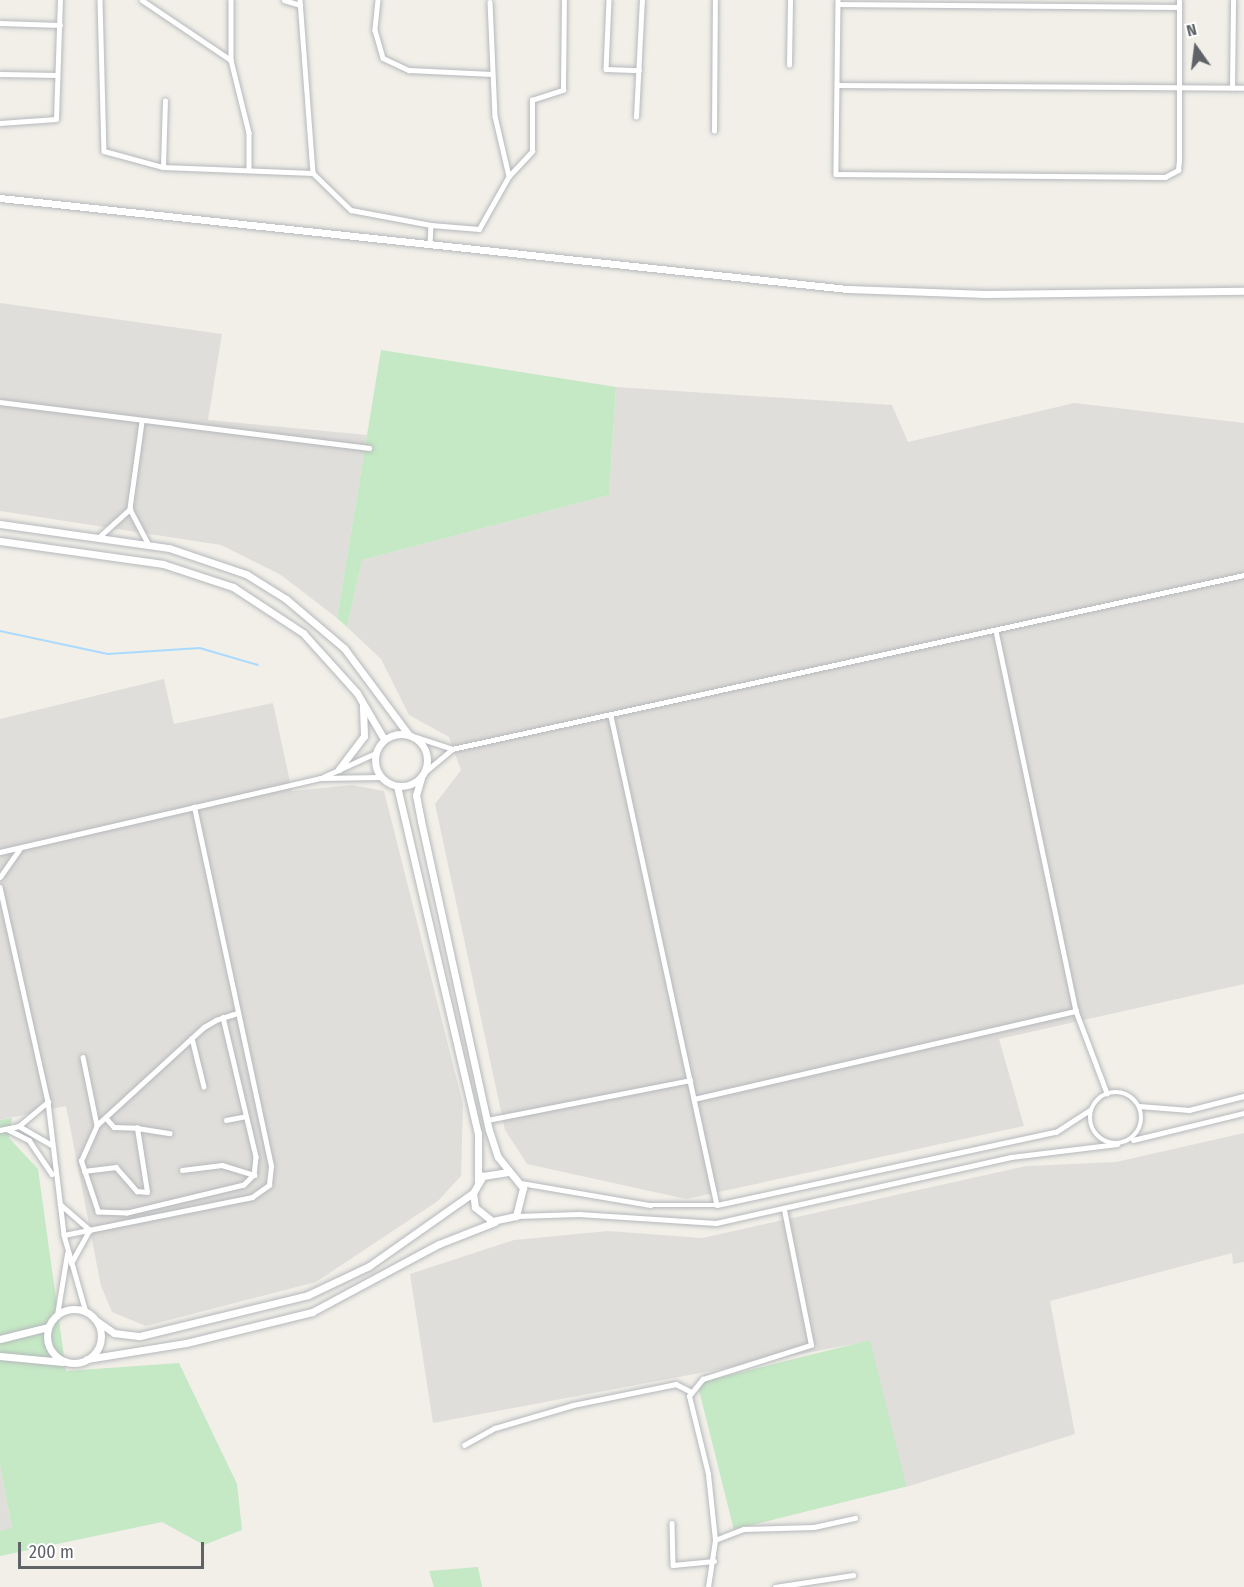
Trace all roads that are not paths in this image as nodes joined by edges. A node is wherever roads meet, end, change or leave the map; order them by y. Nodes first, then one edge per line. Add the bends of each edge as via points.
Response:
1 (60, 0) edge
2 (100, 0) edge
3 (142, 0) edge
4 (231, 0) edge
5 (284, 0) edge
6 (378, 0) edge
7 (564, 0) edge
8 (609, 0) edge
9 (642, 0) edge
10 (715, 0) edge
11 (790, 0) edge
12 (1179, 0) edge
13 (1233, 0) edge
14 (490, 2) dead end
15 (838, 2) edge
16 (300, 3) edge
17 (1179, 7) junction
18 (0, 23) edge
19 (60, 25) junction
20 (231, 60) junction
21 (789, 65) dead end
22 (639, 70) junction
23 (0, 74) edge
24 (492, 74) junction
25 (57, 75) junction
26 (837, 85) junction
27 (1178, 87) junction
28 (1232, 88) junction
29 (1244, 88) edge
30 (165, 101) dead end
31 (636, 117) dead end
32 (0, 123) edge
33 (714, 131) dead end
34 (163, 167) junction
35 (249, 170) junction
36 (313, 173) junction
37 (508, 176) junction
38 (0, 198) edge
39 (431, 225) junction
40 (430, 243) junction
41 (1244, 291) edge
42 (0, 402) edge
43 (142, 422) junction
44 (369, 448) dead end
45 (130, 509) junction
46 (0, 524) edge
47 (98, 537) junction
48 (0, 541) edge
49 (149, 545) junction
50 (1244, 575) edge
51 (996, 631) junction
52 (363, 702) junction
53 (611, 716) junction
54 (412, 736) junction
55 (384, 739) junction
56 (452, 749) junction
57 (376, 753) junction
58 (339, 769) junction
59 (423, 775) junction
60 (381, 777) junction
61 (320, 778) junction
62 (398, 786) junction
63 (194, 807) junction
64 (21, 848) junction
65 (0, 852) edge
66 (0, 877) edge
67 (0, 887) edge
68 (1076, 1011) junction
69 (238, 1013) junction
70 (223, 1017) junction
71 (192, 1038) junction
72 (83, 1057) dead end
73 (690, 1080) junction
74 (204, 1088) dead end
75 (1107, 1093) junction
76 (1244, 1096) edge
77 (694, 1099) junction
78 (48, 1102) junction
79 (1139, 1106) junction
80 (1090, 1110) junction
81 (1244, 1113) edge
82 (246, 1116) junction
83 (106, 1118) junction
84 (226, 1120) dead end
85 (487, 1120) junction
86 (97, 1125) junction
87 (19, 1126) junction
88 (137, 1128) junction
89 (7, 1129) junction
90 (0, 1130) edge
91 (170, 1133) dead end
92 (1127, 1142) junction
93 (1118, 1144) junction
94 (52, 1145) junction
95 (182, 1170) dead end
96 (84, 1171) junction
97 (507, 1172) junction
98 (254, 1175) junction
99 (54, 1178) junction
100 (478, 1181) junction
101 (521, 1183) junction
102 (473, 1193) junction
103 (59, 1203) junction
104 (717, 1205) junction
105 (784, 1210) junction
106 (516, 1216) junction
107 (495, 1222) junction
108 (90, 1230) junction
109 (64, 1235) junction
110 (68, 1251) junction
111 (72, 1263) junction
112 (86, 1312) junction
113 (57, 1315) junction
114 (97, 1321) junction
115 (48, 1327) junction
116 (0, 1339) edge
117 (0, 1356) edge
118 (87, 1359) junction
119 (70, 1362) junction
120 (690, 1391) junction
121 (464, 1445) dead end
122 (855, 1518) dead end
123 (672, 1523) dead end
124 (715, 1540) junction
125 (714, 1561) junction
126 (853, 1575) dead end
127 (708, 1586) edge
128 (717, 1587) edge
129 (775, 1587) edge

1 - 19 street
2 - 34 street via 101,144 108,153
3 - 20 street
4 - 20 street
5 - 16 street
6 - 24 street via 375,30 382,58 409,70
7 - 37 street via 563,90 532,100 532,151
8 - 22 street via 606,69
9 - 22 street
10 - 33 street
11 - 21 street
12 - 17 street
13 - 28 street
14 - 24 street
15 - 17 street
15 - 26 street
16 - 36 street
17 - 27 street
18 - 19 street
19 - 25 street
20 - 35 street via 249,133
22 - 31 street
23 - 25 street
24 - 37 street via 497,133
25 - 32 street via 58,115 53,123
26 - 27 street
26 - 27 street via 836,174 1165,177 1178,170
27 - 28 street
28 - 29 street
30 - 34 street
34 - 35 street
35 - 36 street
36 - 39 street via 351,210
37 - 39 street via 479,229
38 - 40 street
39 - 40 street
40 - 41 street via 848,289 986,294
42 - 43 street
43 - 44 street
43 - 45 street
45 - 47 street
45 - 49 street
46 - 47 street
47 - 49 street
48 - 52 street via 163,564 233,587 303,633
49 - 54 street via 207,557 286,599 344,648
50 - 51 street
51 - 53 street
51 - 68 street
52 - 55 street
52 - 58 street via 364,736
53 - 56 street
53 - 73 street
54 - 55 street
54 - 56 street
54 - 59 street via 426,749
55 - 57 street
56 - 59 street
57 - 58 street
57 - 60 street
58 - 61 street
59 - 62 street
59 - 85 street via 416,795
60 - 61 street
60 - 62 street
61 - 63 street
62 - 100 street via 476,1122
63 - 64 street
63 - 69 street
64 - 65 street
64 - 66 street
67 - 78 street
68 - 75 street
68 - 77 street
69 - 70 street
69 - 108 street via 271,1166 269,1185 252,1197
70 - 71 street
70 - 82 street
71 - 74 street
71 - 83 street
72 - 86 street
73 - 77 street
73 - 85 street
75 - 79 street via 1122,1092
75 - 80 street
76 - 79 street via 1189,1110
77 - 104 street
78 - 87 street
78 - 94 street
79 - 92 street via 1139,1130
80 - 93 street via 1092,1130
80 - 104 street via 1056,1132
81 - 92 street
82 - 84 street
82 - 98 street
83 - 86 street
83 - 88 street via 114,1127
85 - 97 street
86 - 96 street via 84,1146
87 - 89 street
87 - 94 street
88 - 91 street
88 - 96 street via 147,1192 137,1191 116,1167
89 - 90 street
89 - 99 street via 36,1147
92 - 93 street
93 - 105 street via 1017,1156
94 - 99 street
95 - 98 street via 222,1165
96 - 98 street via 92,1204 112,1216 244,1185
97 - 100 street via 491,1172
97 - 101 street
99 - 103 street
100 - 102 street
101 - 104 street via 650,1205
101 - 106 street via 525,1197
102 - 107 street via 481,1216
102 - 114 street via 369,1266 308,1295 140,1336 114,1333
103 - 108 street
103 - 109 street
105 - 106 street via 683,1224 579,1214
105 - 120 street via 811,1345 703,1379
106 - 107 street
107 - 118 street via 418,1254 358,1292 312,1312 186,1343
108 - 109 street
108 - 111 street
109 - 110 street
110 - 111 street
110 - 113 street
111 - 112 street
112 - 113 street
112 - 114 street
113 - 115 street
114 - 118 street via 101,1338
115 - 116 street
115 - 119 street via 51,1350
117 - 119 street
118 - 119 street
120 - 121 street via 676,1384 573,1405 495,1428
120 - 124 street
122 - 124 street via 814,1527 744,1529
123 - 125 street via 673,1565
124 - 125 street
125 - 127 street
126 - 129 street
127 - 128 street

